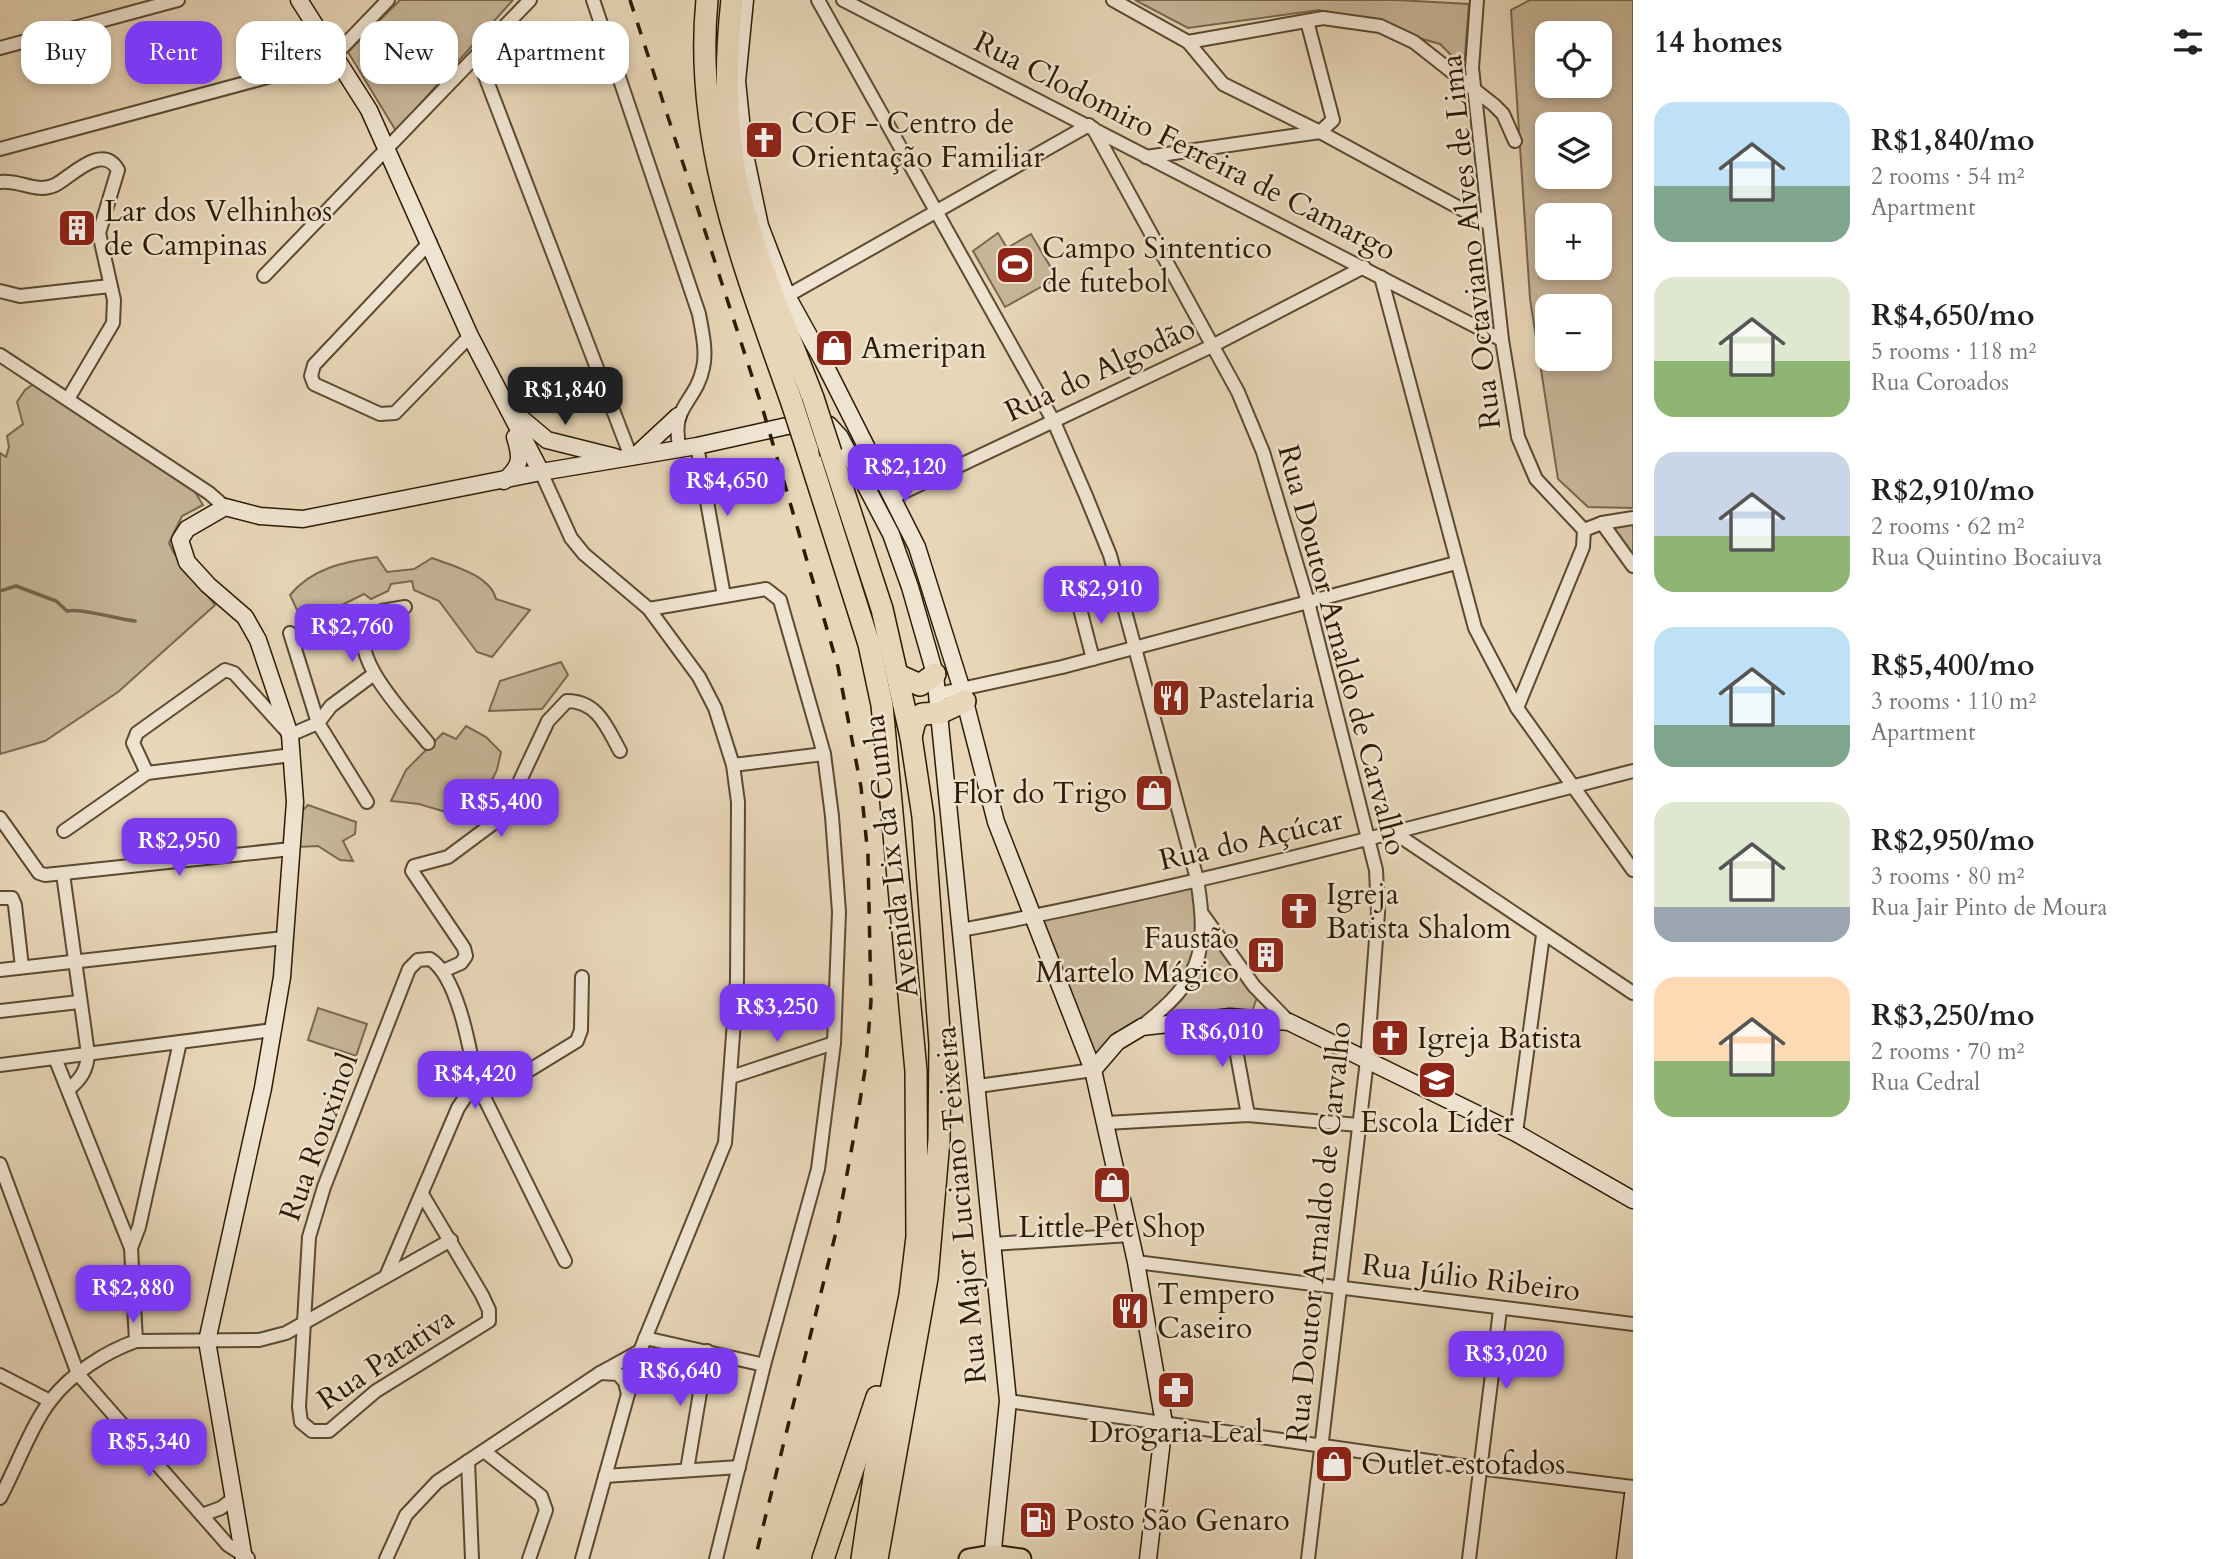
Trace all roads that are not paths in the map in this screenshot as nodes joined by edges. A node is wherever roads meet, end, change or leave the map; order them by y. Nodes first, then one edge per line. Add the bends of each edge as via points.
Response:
1 (178, 0) edge
2 (299, 0) edge
3 (388, 0) edge
4 (530, 0) edge
5 (593, 0) edge
6 (707, 0) edge
7 (732, 0) edge
8 (746, 0) edge
9 (818, 0) edge
10 (1113, 0) edge
11 (1477, 0) edge
12 (848, 1) edge
13 (312, 21) edge
14 (510, 21) edge
15 (1307, 21) junction
16 (1188, 42) junction
17 (346, 44) edge
18 (0, 48) edge
19 (472, 60) edge
20 (346, 76) edge
21 (737, 81) junction
22 (242, 84) edge
23 (488, 84) edge
24 (1475, 93) junction
25 (1091, 127) junction
26 (1320, 132) junction
27 (1515, 141) dead end
28 (387, 147) junction
29 (0, 149) edge
30 (1146, 157) junction
31 (0, 182) edge
32 (740, 188) junction
33 (746, 209) junction
34 (937, 210) junction
35 (1489, 224) junction
36 (430, 242) junction
37 (768, 250) junction
38 (1364, 267) junction
39 (264, 276) dead end
40 (1381, 277) junction
41 (110, 286) junction
42 (0, 291) edge
43 (787, 296) junction
44 (470, 336) junction
45 (1502, 340) junction
46 (1212, 346) junction
47 (0, 355) edge
48 (503, 398) junction
49 (68, 400) junction
50 (802, 400) junction
51 (678, 416) junction
52 (1054, 422) junction
53 (698, 446) junction
54 (680, 449) junction
55 (629, 457) junction
56 (541, 472) junction
57 (503, 482) junction
58 (865, 482) junction
59 (893, 496) junction
60 (225, 508) junction
61 (1633, 518) edge
62 (1602, 523) junction
63 (1584, 530) junction
64 (917, 547) junction
65 (1456, 563) junction
66 (1633, 566) edge
67 (724, 596) junction
68 (1078, 601) dead end
69 (1308, 602) junction
70 (405, 607) dead end
71 (649, 608) junction
72 (290, 633) dead end
73 (1135, 648) junction
74 (1093, 659) junction
75 (373, 674) junction
76 (898, 675) junction
77 (938, 693) junction
78 (964, 696) junction
79 (1517, 708) junction
80 (318, 723) junction
81 (290, 735) junction
82 (911, 737) junction
83 (428, 743) dead end
84 (620, 751) dead end
85 (824, 754) junction
86 (292, 755) junction
87 (733, 765) junction
88 (1633, 771) edge
89 (147, 773) junction
90 (1572, 786) junction
91 (367, 802) dead end
92 (0, 818) edge
93 (64, 831) dead end
94 (1395, 834) junction
95 (1368, 839) junction
96 (291, 849) junction
97 (1633, 870) edge
98 (64, 874) junction
99 (1197, 879) junction
100 (0, 898) edge
101 (1203, 915) junction
102 (1031, 917) junction
103 (961, 930) junction
104 (1543, 935) junction
105 (284, 938) junction
106 (74, 961) junction
107 (22, 967) junction
108 (0, 970) edge
109 (443, 971) junction
110 (582, 977) dead end
111 (1633, 993) edge
112 (79, 1002) junction
113 (0, 1011) edge
114 (1230, 1017) junction
115 (1289, 1022) junction
116 (1142, 1027) junction
117 (273, 1030) junction
118 (180, 1042) junction
119 (834, 1043) junction
120 (88, 1054) junction
121 (55, 1058) junction
122 (1367, 1060) junction
123 (0, 1065) edge
124 (1093, 1070) junction
125 (732, 1077) junction
126 (475, 1081) junction
127 (978, 1086) junction
128 (69, 1090) junction
129 (1248, 1115) junction
130 (1106, 1123) junction
131 (1358, 1125) junction
132 (1516, 1133) junction
133 (0, 1164) edge
134 (422, 1194) junction
135 (1633, 1200) edge
136 (1130, 1235) junction
137 (451, 1240) junction
138 (993, 1244) junction
139 (131, 1248) junction
140 (565, 1261) dead end
141 (1136, 1262) junction
142 (387, 1274) junction
143 (1339, 1288) junction
144 (1500, 1310) junction
145 (1633, 1324) edge
146 (303, 1325) junction
147 (645, 1338) junction
148 (136, 1341) junction
149 (207, 1341) junction
150 (640, 1351) junction
151 (707, 1351) junction
152 (897, 1353) junction
153 (764, 1365) junction
154 (600, 1373) junction
155 (79, 1374) junction
156 (0, 1375) edge
157 (628, 1397) junction
158 (50, 1401) junction
159 (1008, 1401) junction
160 (1164, 1423) junction
161 (312, 1431) joint
162 (1321, 1446) junction
163 (484, 1451) junction
164 (468, 1461) junction
165 (739, 1467) junction
166 (1478, 1468) junction
167 (687, 1470) junction
168 (605, 1476) junction
169 (1633, 1487) edge
170 (1633, 1495) edge
171 (0, 1498) edge
172 (234, 1498) junction
173 (202, 1515) junction
174 (824, 1552) edge
175 (992, 1557) edge
176 (246, 1558) edge
177 (386, 1559) edge
178 (472, 1559) edge
179 (529, 1559) edge
180 (582, 1559) edge
181 (716, 1559) edge
182 (862, 1559) edge
183 (877, 1559) edge
184 (969, 1559) edge
185 (1021, 1559) edge
186 (1148, 1559) edge
187 (1308, 1559) edge
188 (1469, 1559) edge
189 (1625, 1559) edge

1 - 18 street
2 - 13 main road
3 - 17 street
4 - 14 street
5 - 51 street via 699,314 703,371
6 - 50 highway, Avenida Lix da Cunha via 707,86 715,162 738,250
7 - 32 highway, Avenida Lix da Cunha via 727,88 733,162
8 - 21 main road
9 - 34 street
10 - 16 street
11 - 24 street, Rua Octaviano Alves de Lima via 1472,68
12 - 25 street, Rua Clodomiro Ferreira de Camargo
15 - 16 street
15 - 24 street via 1323,18 1380,26 1414,42
15 - 26 street via 1333,120
16 - 26 street via 1223,84
19 - 28 street
20 - 28 main road
21 - 32 highway
21 - 37 main road via 748,176
22 - 29 street
23 - 55 street
24 - 27 street via 1503,114
24 - 35 street, Rua Octaviano Alves de Lima
25 - 30 street, Rua Clodomiro Ferreira de Camargo
25 - 34 street
25 - 46 street, Rua Doutor Arnaldo de Carvalho
26 - 30 street
26 - 35 street
28 - 36 main road
28 - 39 street
30 - 38 street, Rua Clodomiro Ferreira de Camargo
31 - 41 street via 46,188 93,160 115,165 117,174 99,233
32 - 33 highway, Avenida Lix da Cunha
33 - 37 highway
33 - 50 highway, Avenida Lix da Cunha
34 - 43 street
34 - 52 street
35 - 45 street, Rua Octaviano Alves de Lima
36 - 44 main road
36 - 44 street via 314,365 314,384 380,414 395,413
37 - 43 main road
38 - 40 street, Rua Clodomiro Ferreira de Camargo
38 - 46 street, Rua do Algodão
40 - 45 street, Rua Clodomiro Ferreira de Camargo
40 - 65 street
41 - 42 street via 20,296
41 - 49 street via 113,323
43 - 59 main road
44 - 48 main road
45 - 63 street, Rua Octaviano Alves de Lima via 1518,437 1528,465 1545,492
46 - 52 street, Rua do Algodão
46 - 69 street, Rua Doutor Arnaldo de Carvalho via 1264,452
47 - 49 street
48 - 55 main road via 547,440
48 - 56 main road
48 - 57 main road via 521,459
49 - 60 street
50 - 76 highway, Avenida Lix da Cunha, bridge via 831,453 882,609
50 - 152 highway, Avenida Lix da Cunha, bridge via 808,452 869,644 886,729 918,1113 917,1237
51 - 54 street
51 - 55 main road
52 - 59 street, Rua do Algodão
52 - 73 street via 1110,555
53 - 54 main road
53 - 58 main road, Rua Major Luciano Teixeira via 786,426 822,423 840,437
53 - 67 street
54 - 55 main road
55 - 56 main road
56 - 57 main road
56 - 71 street via 571,538
57 - 60 main road via 303,519
58 - 64 main road, Rua Major Luciano Teixeira
58 - 77 main road, Rua Major Luciano Teixeira via 910,587
59 - 64 main road
60 - 81 main road via 187,529 180,540 181,550 208,585 245,617 268,667
61 - 62 street
62 - 63 street
62 - 66 street
63 - 79 street via 1583,547
64 - 78 main road
65 - 69 street
65 - 79 street via 1475,628
67 - 71 street
67 - 85 street via 766,589 780,600
68 - 74 street
69 - 73 street
69 - 95 street, Rua Doutor Arnaldo de Carvalho
70 - 75 street via 382,611 365,624 362,641
71 - 87 street via 699,677 715,708
72 - 80 street
73 - 74 street
73 - 99 street
74 - 78 street
75 - 80 street via 331,706
75 - 83 street
76 - 77 highway
76 - 82 highway, Avenida Lix da Cunha
77 - 78 highway
77 - 82 highway via 918,717
77 - 103 main road, Rua Major Luciano Teixeira
78 - 102 main road via 996,822
79 - 90 street
80 - 81 street
80 - 91 street
81 - 86 main road
81 - 89 street via 234,673 225,670 145,725 134,743
82 - 183 highway, Avenida Lix da Cunha via 923,817 937,995 939,1140 927,1278
84 - 109 street via 594,709 567,701 548,721 508,806 495,822 448,857 414,866 412,871 464,948 466,956 461,963
85 - 87 street
85 - 119 street via 839,912
86 - 89 street
86 - 96 main road
87 - 125 street via 739,859
88 - 90 street, Rua do Açúcar
89 - 93 street
90 - 94 street, Rua do Açúcar
90 - 97 street
92 - 98 street via 39,873
94 - 95 street, Rua do Açúcar
94 - 104 street
95 - 99 street, Rua do Açúcar
95 - 122 street, Rua Doutor Arnaldo de Carvalho via 1376,870 1378,913
96 - 98 street
96 - 105 main road
98 - 106 street
99 - 101 street
99 - 102 street, Rua do Açúcar
100 - 107 street via 12,898 15,905
101 - 115 street via 1254,986
101 - 116 street via 1200,949 1189,982
102 - 103 street, Rua do Açúcar
102 - 124 main road
103 - 127 main road, Rua Major Luciano Teixeira
104 - 111 street
104 - 132 street
105 - 106 street
105 - 117 main road
106 - 107 street
106 - 112 street
107 - 108 street
109 - 126 street via 464,1028
109 - 146 street, Rua Rouxinol via 430,959 418,960 409,969 324,1187 307,1248
110 - 126 street via 577,1041 528,1071
112 - 113 street
112 - 120 street
114 - 115 main road
114 - 116 main road
114 - 129 street
115 - 122 main road
116 - 124 main road via 1117,1042
117 - 118 street
117 - 149 main road
118 - 120 street
118 - 139 street
119 - 125 street
119 - 153 street via 818,1168
120 - 121 street
120 - 128 street via 88,1065
121 - 123 street
121 - 128 street
122 - 131 street, Rua Doutor Arnaldo de Carvalho
122 - 132 main road
124 - 127 street
124 - 130 main road
125 - 147 street via 718,1166
126 - 134 street via 460,1102
126 - 140 street
127 - 138 main road, Rua Major Luciano Teixeira
128 - 139 street
129 - 130 street
129 - 131 street
130 - 136 main road
131 - 143 street, Rua Doutor Arnaldo de Carvalho
132 - 135 main road
133 - 155 street
134 - 137 street
134 - 142 street
136 - 138 street
136 - 141 main road
137 - 142 street
137 - 161 street, Rua Patativa via 487,1305 488,1322 376,1391 330,1431
138 - 159 main road, Rua Major Luciano Teixeira
139 - 148 street
141 - 143 street, Rua Júlio Ribeiro
141 - 160 main road
142 - 146 street
143 - 144 street, Rua Júlio Ribeiro
143 - 162 street, Rua Doutor Arnaldo de Carvalho
144 - 145 street, Rua Júlio Ribeiro
144 - 166 street
146 - 149 street via 259,1340
146 - 161 street, Rua Rouxinol via 300,1416
147 - 150 street
147 - 151 street
148 - 149 street
148 - 155 street
149 - 172 main road
150 - 154 street
150 - 157 street
151 - 153 street
151 - 167 street
152 - 174 highway via 877,1397
152 - 182 highway, Avenida Lix da Cunha
153 - 165 street
154 - 157 street via 618,1374
154 - 163 street
155 - 158 street
155 - 173 street
156 - 158 street
157 - 168 street
158 - 171 street
159 - 160 street
159 - 175 main road, Rua Major Luciano Teixeira
160 - 162 street
160 - 186 main road
162 - 166 street
162 - 187 street, Rua Doutor Arnaldo de Carvalho
163 - 164 street
163 - 179 street via 545,1502
164 - 177 street via 414,1505
164 - 178 street
165 - 167 street
165 - 181 street
166 - 169 street
166 - 188 street
167 - 168 street
168 - 180 street
170 - 189 main road
172 - 173 street
172 - 176 main road
173 - 176 street
175 - 184 main road
175 - 185 main road

